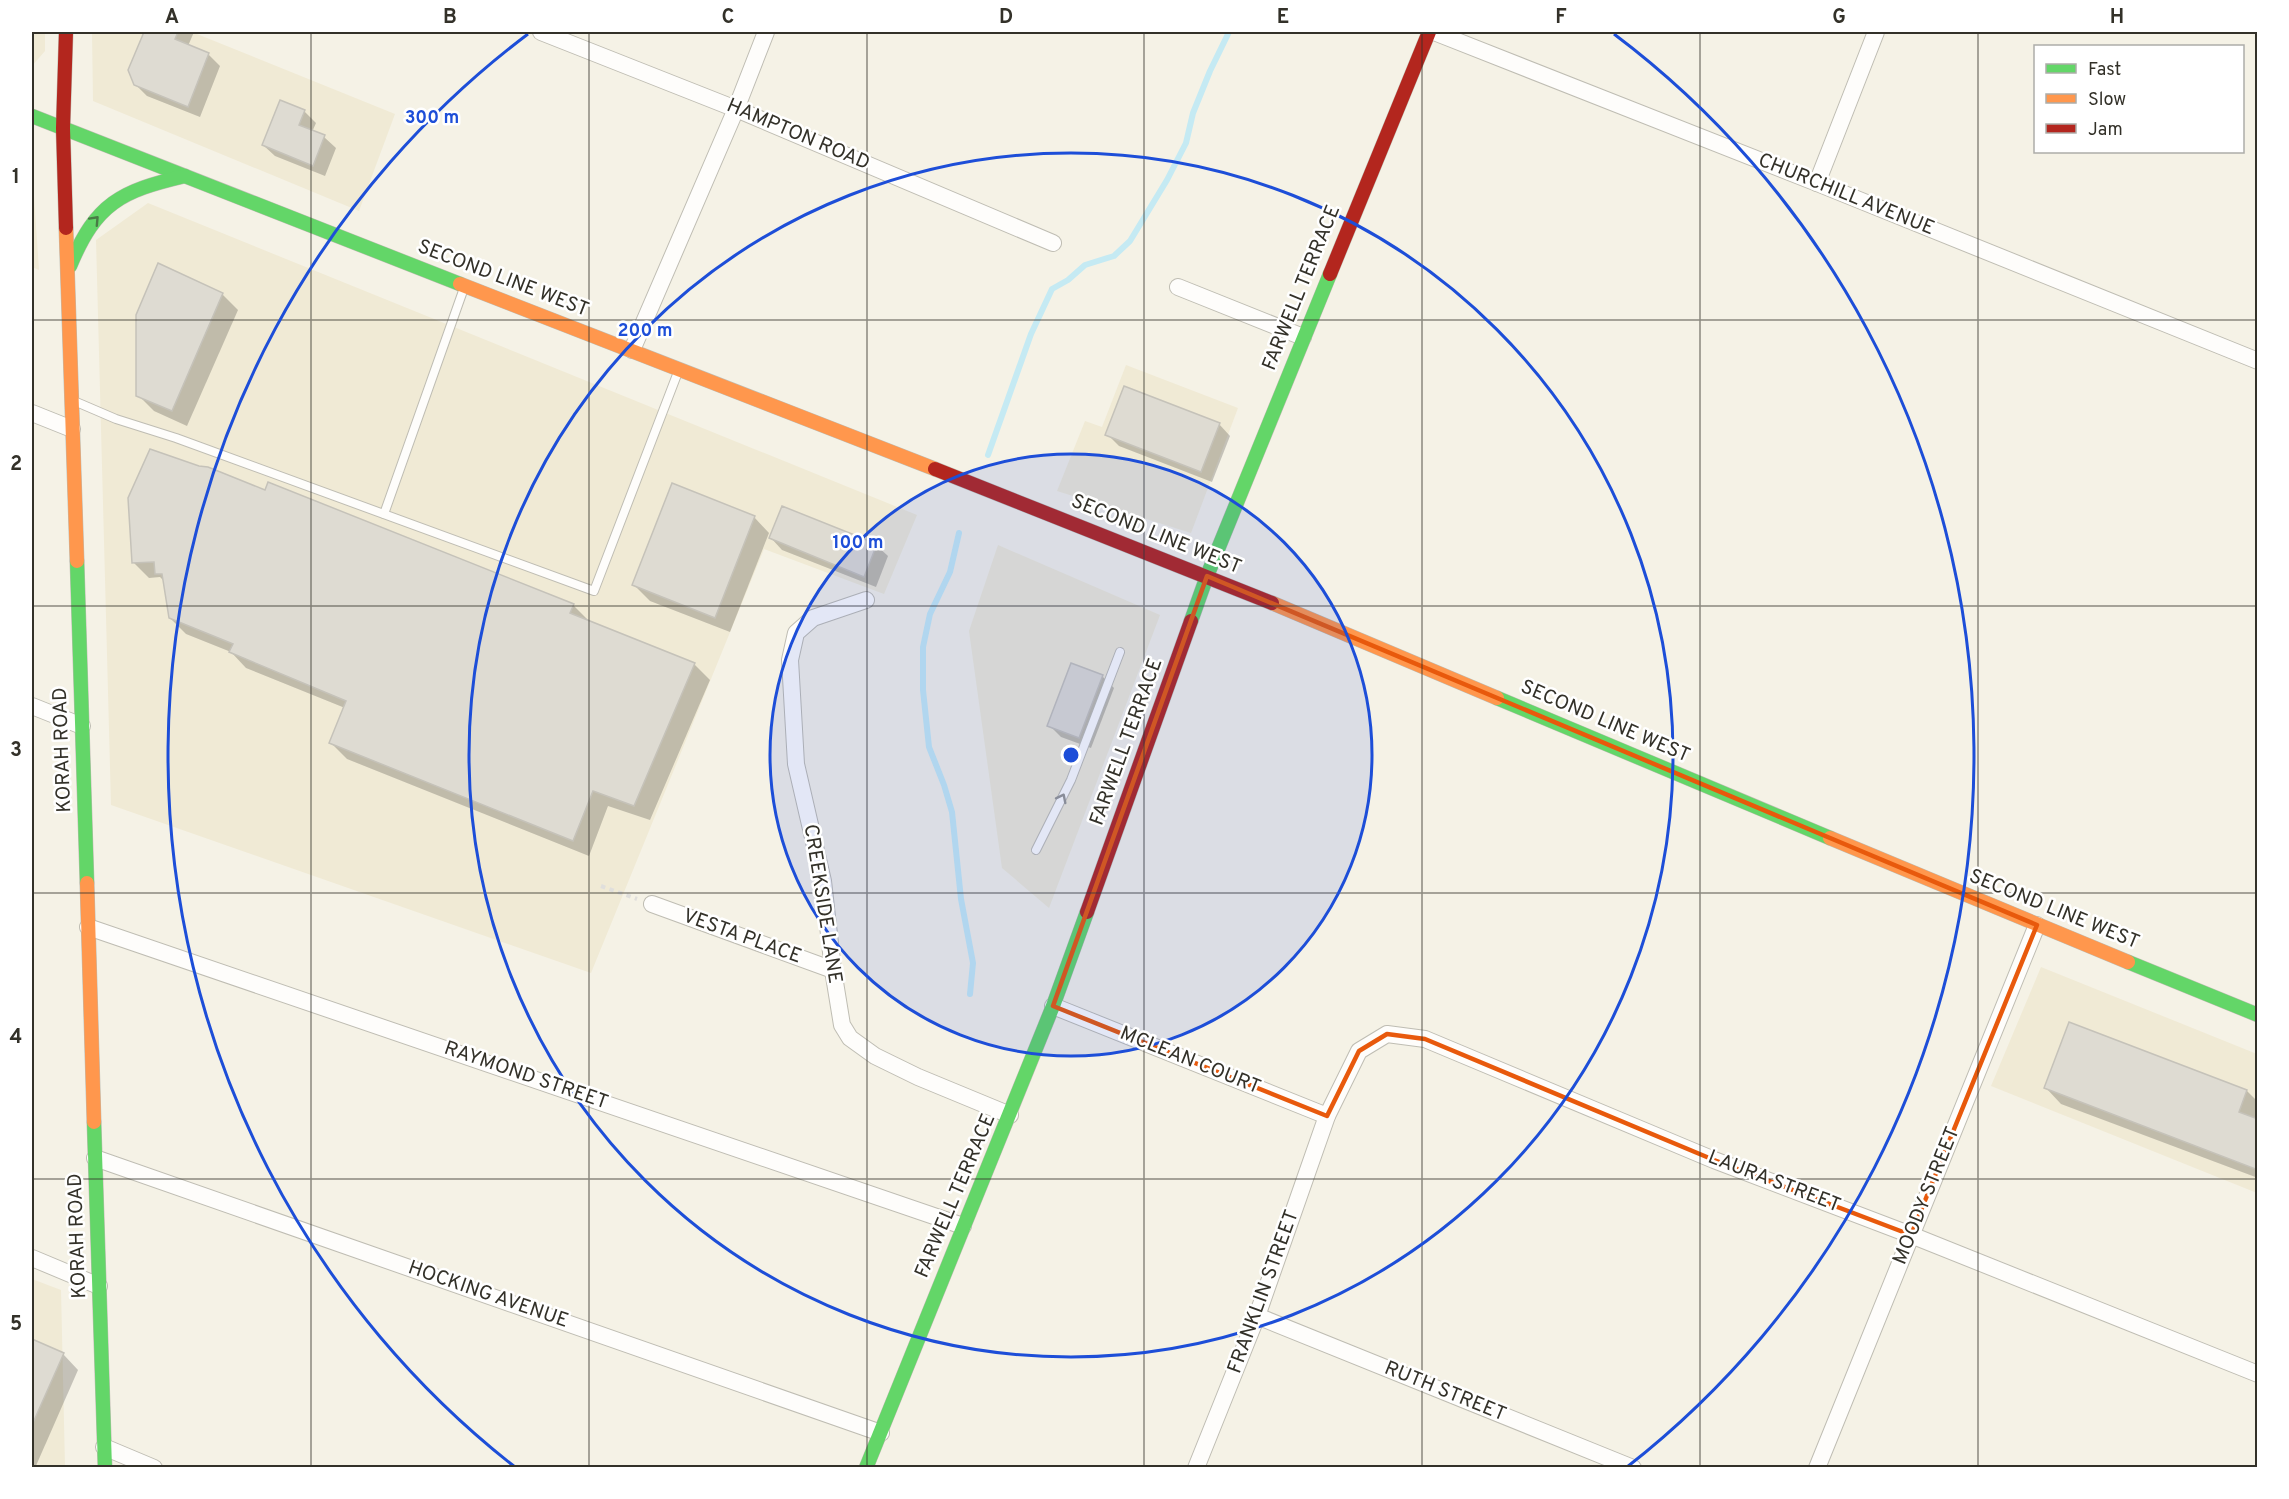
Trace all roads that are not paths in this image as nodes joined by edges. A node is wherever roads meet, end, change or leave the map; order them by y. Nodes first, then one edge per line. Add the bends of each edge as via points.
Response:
1 (66, 32) edge
2 (541, 32) edge
3 (766, 32) edge
4 (1429, 32) edge
5 (1434, 32) edge
6 (1876, 32) edge
7 (736, 109) junction
8 (32, 116) edge
9 (63, 128) junction
10 (185, 176) junction
11 (1817, 183) junction
12 (1053, 243) dead end
13 (68, 271) junction
14 (465, 285) junction
15 (1178, 287) dead end
16 (1303, 337) junction
17 (632, 350) junction
18 (2258, 361) edge
19 (679, 369) junction
20 (72, 400) junction
21 (32, 412) edge
22 (72, 429) junction
23 (384, 514) junction
24 (1207, 576) junction
25 (866, 600) dead end
26 (1120, 652) dead end
27 (32, 706) edge
28 (82, 726) junction
29 (1036, 850) dead end
30 (652, 904) road end
31 (2037, 925) junction
32 (88, 927) junction
33 (832, 970) junction
34 (1053, 1006) junction
35 (2258, 1015) edge
36 (1010, 1115) junction
37 (1328, 1116) junction
38 (95, 1158) junction
39 (963, 1226) junction
40 (1911, 1235) junction
41 (32, 1258) edge
42 (99, 1286) junction
43 (1257, 1316) junction
44 (2258, 1374) edge
45 (880, 1433) junction
46 (104, 1447) junction
47 (105, 1467) edge
48 (154, 1467) edge
49 (866, 1467) edge
50 (1196, 1467) edge
51 (1633, 1467) edge
52 (1817, 1467) edge

1 - 9 street, KORAH ROAD
2 - 7 street, HAMPTON ROAD
3 - 7 street
4 - 16 street, FARWELL TERRACE
5 - 11 street, CHURCHILL AVENUE
6 - 11 street
7 - 12 street, HAMPTON ROAD
7 - 17 street
8 - 9 street, SECOND LINE WEST
9 - 10 street, SECOND LINE WEST
9 - 13 street, KORAH ROAD
13 -> 10 street via 87,229 110,204 137,188
10 - 14 street, SECOND LINE WEST
11 - 18 street, CHURCHILL AVENUE
13 - 20 street, KORAH ROAD
14 - 17 street, SECOND LINE WEST
14 - 23 lane
15 - 16 street
16 - 24 street, FARWELL TERRACE
17 - 19 street, SECOND LINE WEST
19 - 23 lane via 594,591
19 - 24 street, SECOND LINE WEST
20 - 22 street, KORAH ROAD
20 - 23 lane
21 - 22 street
22 - 28 street, KORAH ROAD
24 - 31 street, SECOND LINE WEST
24 - 34 street, FARWELL TERRACE
25 - 33 street, CREEKSIDE LANE via 813,618 796,633 790,660 796,764 823,881
29 -> 26 lane via 1071,780
27 - 28 street
28 - 32 street, KORAH ROAD
30 - 33 street, VESTA PLACE
31 - 35 street, SECOND LINE WEST
31 - 40 street, MOODY STREET
32 - 38 street, KORAH ROAD
32 - 39 street, RAYMOND STREET
33 - 36 street, CREEKSIDE LANE via 842,1025 850,1038 875,1056 918,1077
34 - 36 street, FARWELL TERRACE
34 - 37 street, MCLEAN COURT
36 - 39 street, FARWELL TERRACE
37 - 40 street, LAURA STREET via 1359,1051 1387,1034 1425,1039 1714,1160
37 - 43 street, FRANKLIN STREET
38 - 42 street, KORAH ROAD
38 - 45 street, HOCKING AVENUE
39 - 45 street, FARWELL TERRACE
40 - 44 street, LAURA STREET
40 - 52 street, MOODY STREET
41 - 42 street
42 - 46 street, KORAH ROAD
43 - 50 street, FRANKLIN STREET
43 - 51 street, RUTH STREET
45 - 49 street, FARWELL TERRACE
46 - 47 street, KORAH ROAD
46 - 48 street

